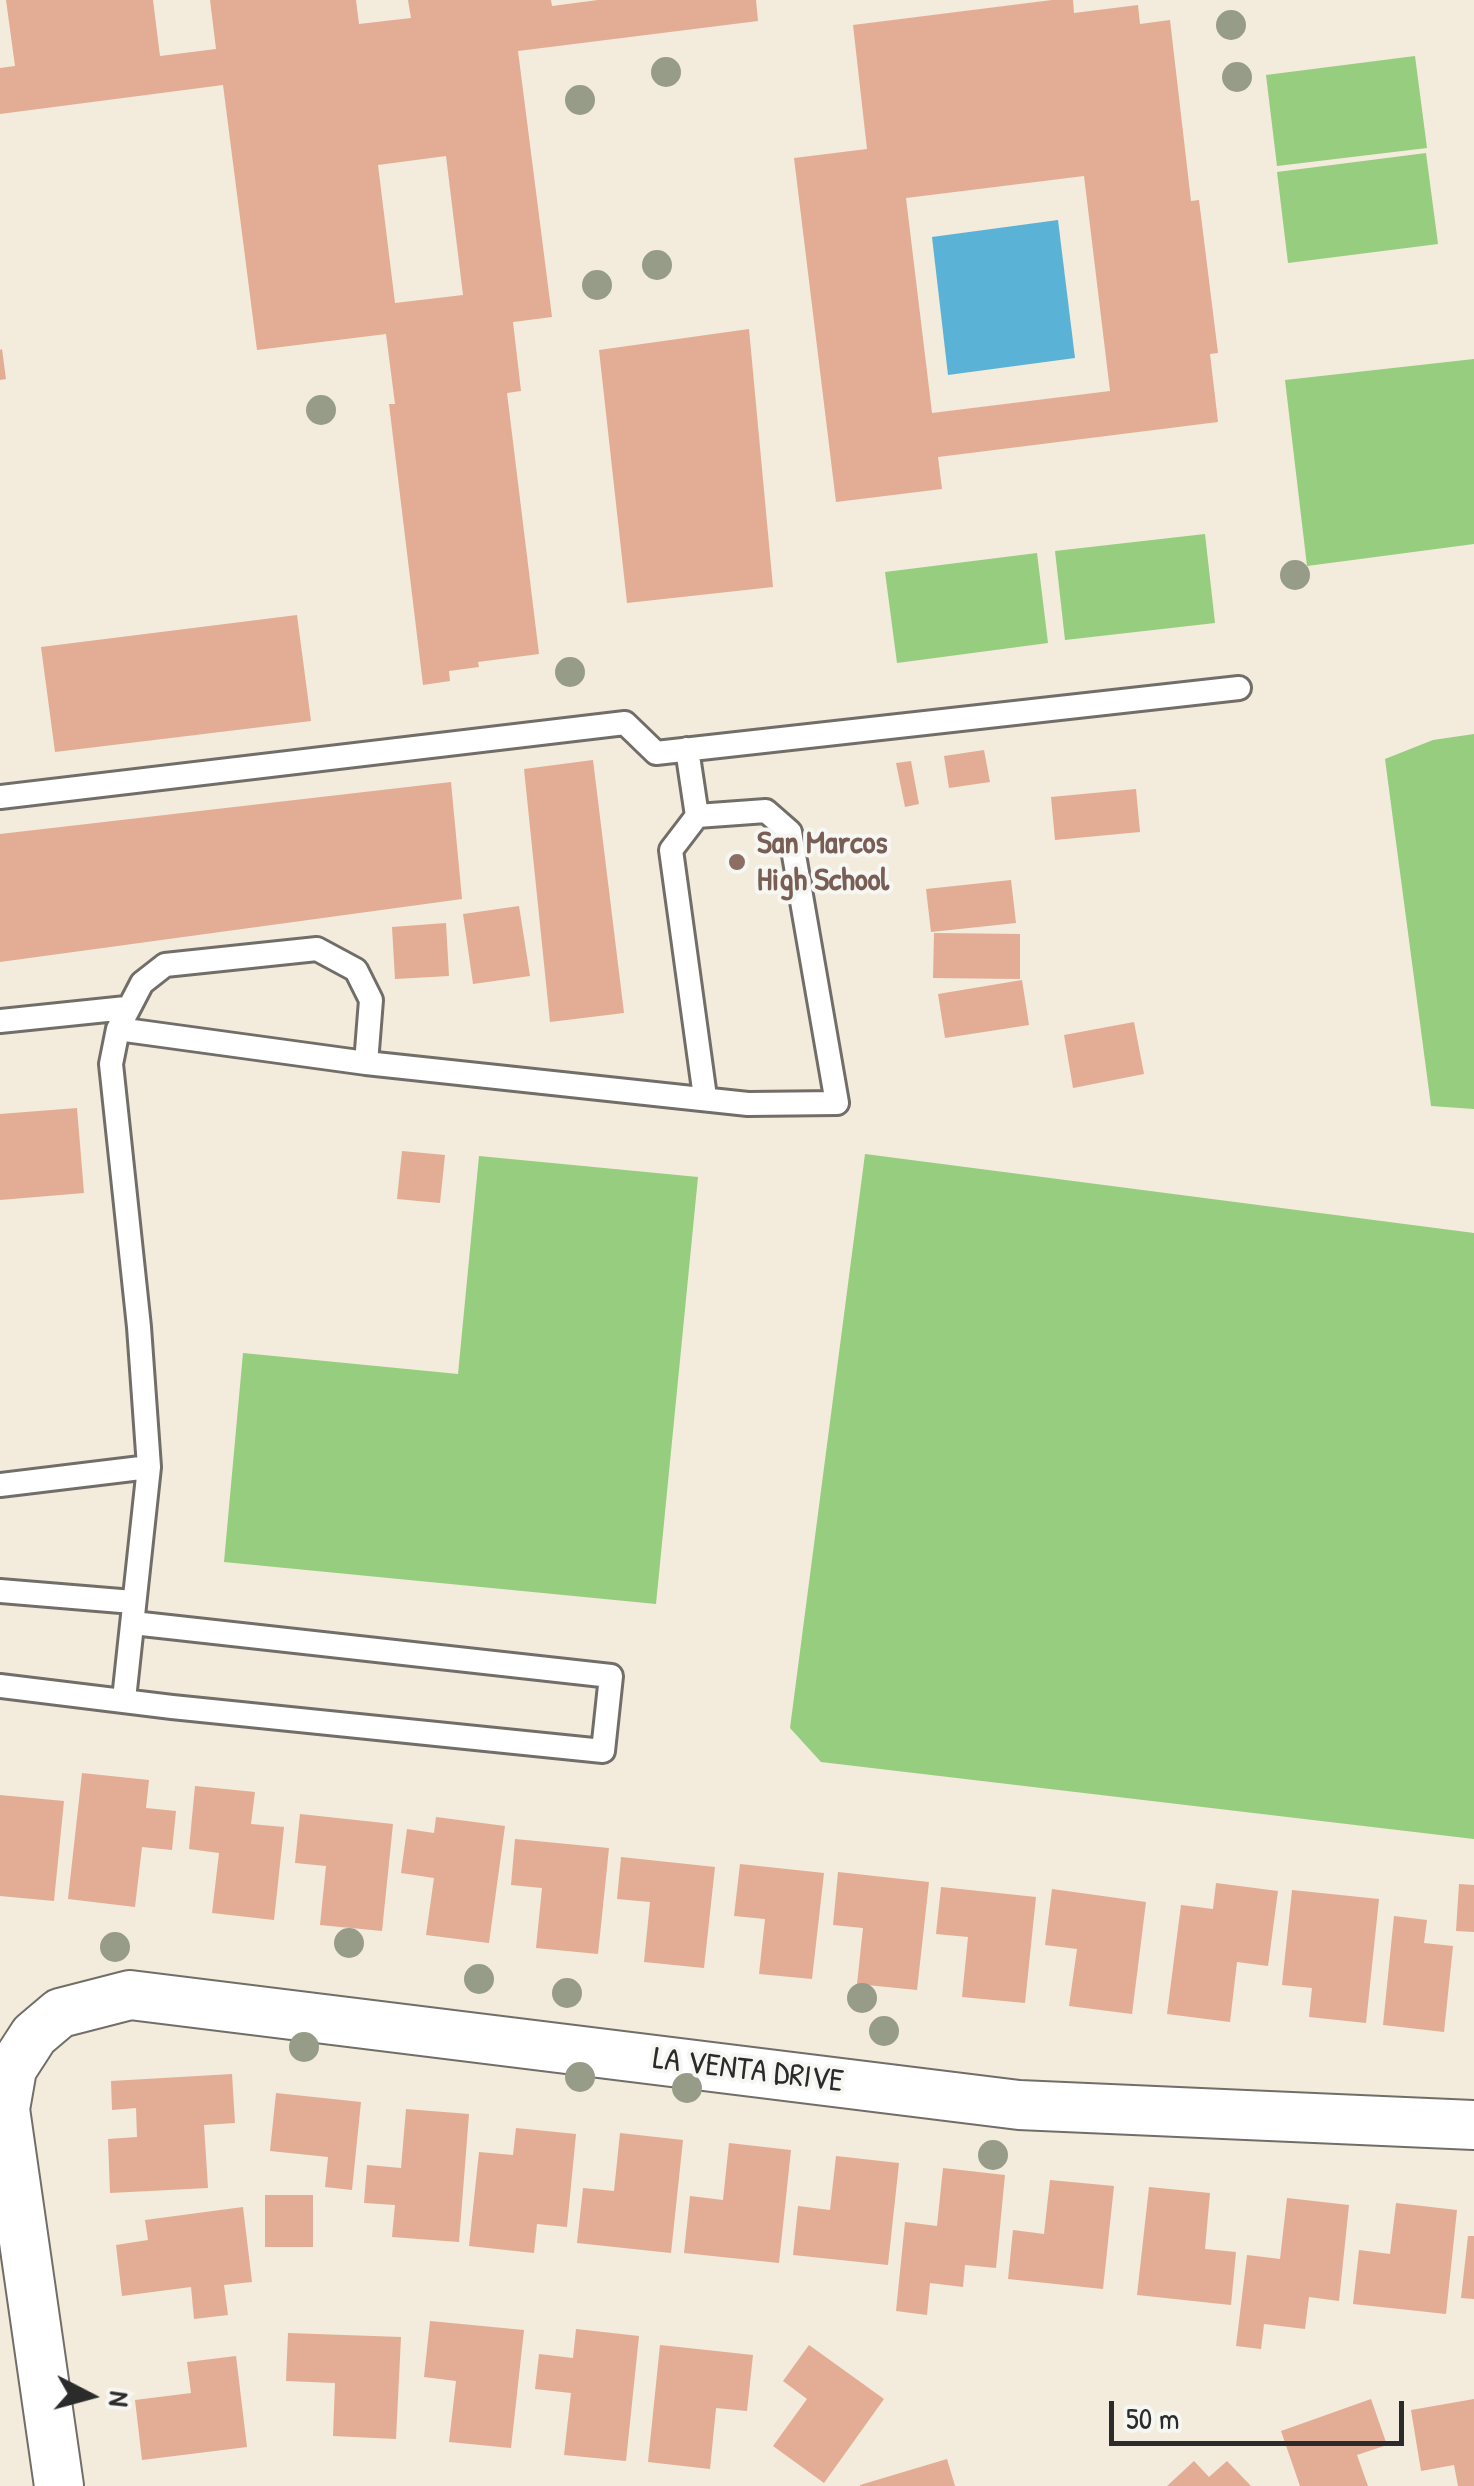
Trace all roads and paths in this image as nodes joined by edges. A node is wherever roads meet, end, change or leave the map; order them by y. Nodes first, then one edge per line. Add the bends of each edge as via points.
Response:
1 (1239, 688) dead end
2 (687, 749) junction
3 (0, 796) edge
4 (696, 816) junction
5 (122, 1018) junction
6 (0, 1021) edge
7 (366, 1063) junction
8 (704, 1097) junction
9 (148, 1467) junction
10 (0, 1485) edge
11 (0, 1591) edge
12 (133, 1612) junction
13 (0, 1686) edge
14 (124, 1699) junction
15 (1474, 2125) edge
16 (20, 2346) edge
17 (58, 2486) edge

1 - 2 lane
2 - 3 lane via 656,753 626,723
2 - 4 lane
4 - 8 lane via 671,850
4 - 8 lane via 766,811 790,832 837,1103 748,1104
5 - 6 lane
5 - 7 lane
5 - 7 lane via 142,983 165,965 317,949 356,970 371,1000
5 - 9 lane via 110,1064
7 - 8 lane
9 - 10 lane
9 - 12 lane
11 - 12 lane
12 - 14 lane
12 - 14 lane via 611,1676 603,1751
13 - 14 lane
15 - 16 street, LA VENTA DRIVE via 1019,2104 130,1995 60,2013 34,2035 12,2069 5,2109
16 - 17 street

